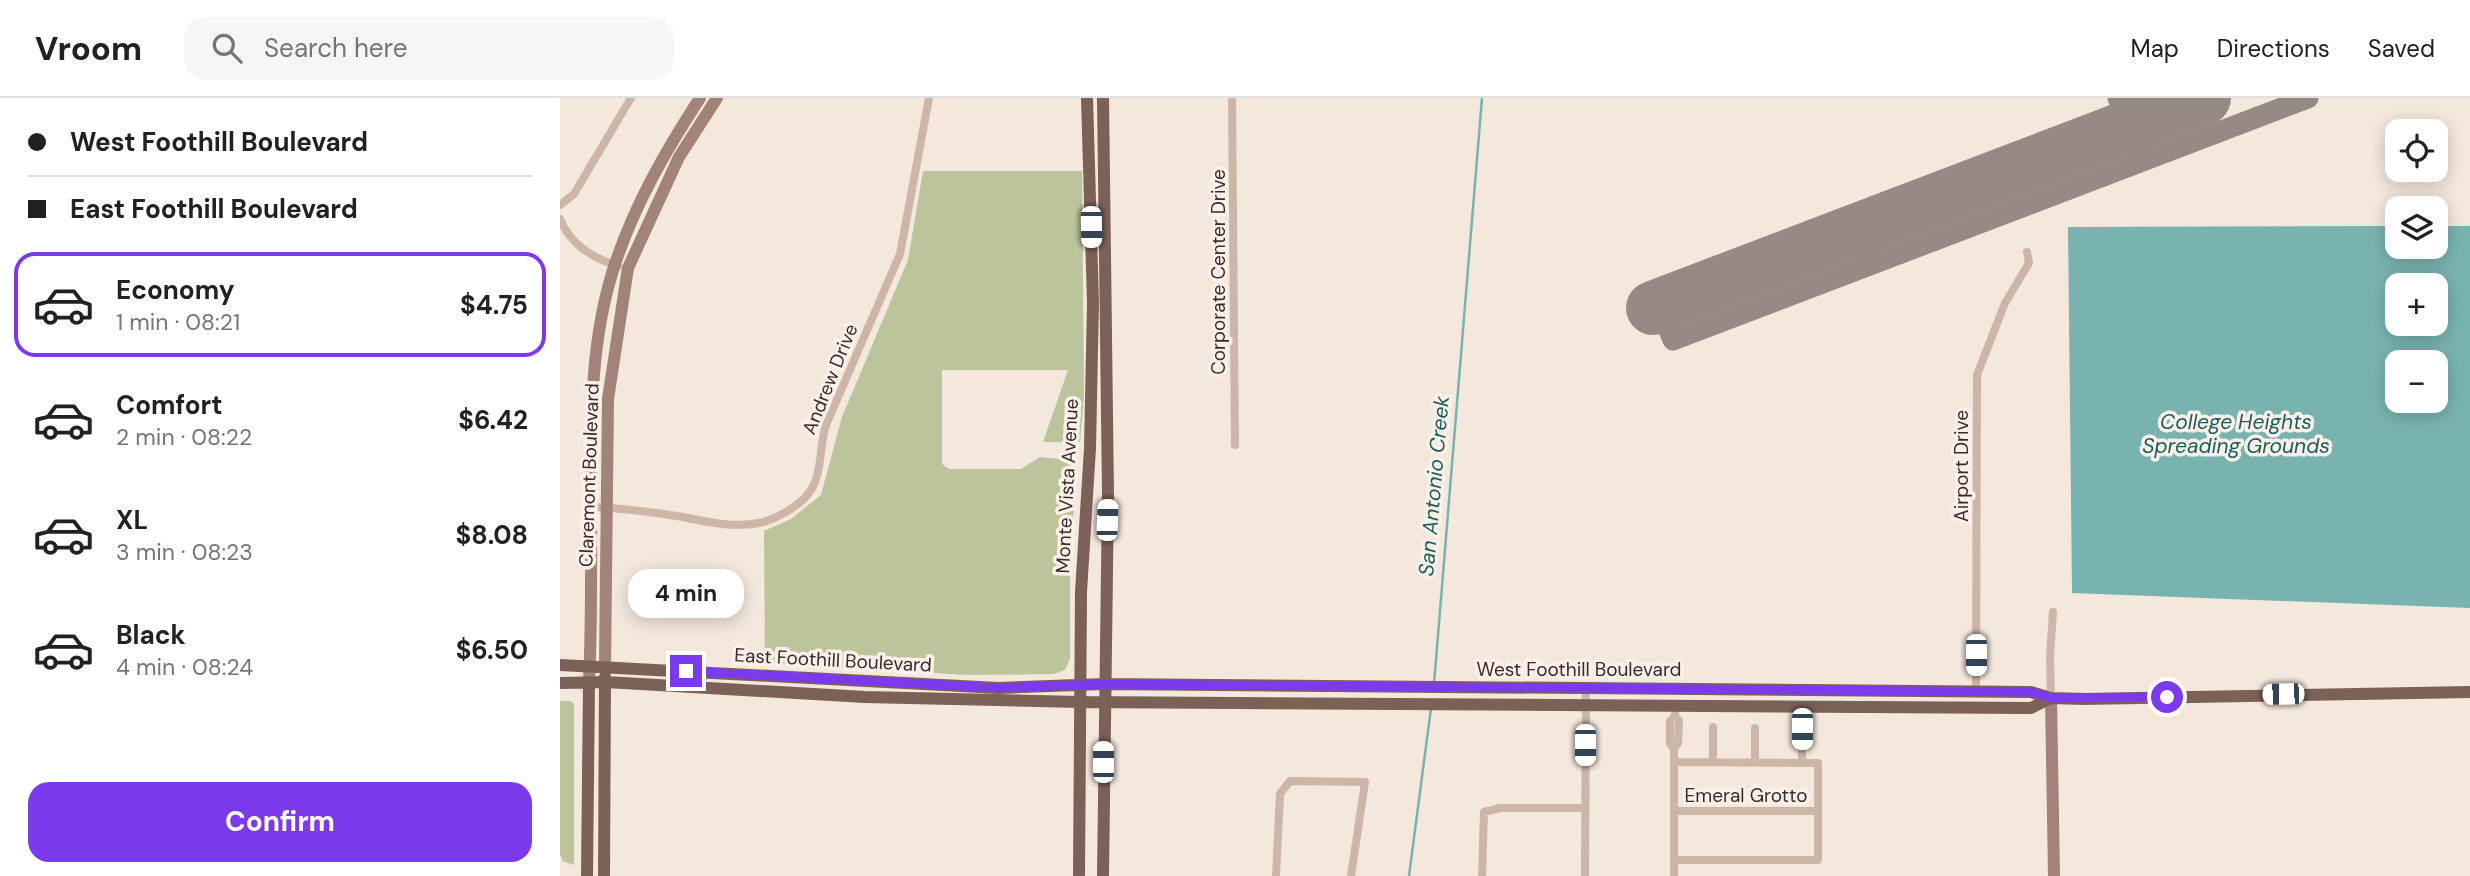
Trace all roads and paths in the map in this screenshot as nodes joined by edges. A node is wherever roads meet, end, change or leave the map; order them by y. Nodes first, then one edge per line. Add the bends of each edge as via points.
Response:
1 (631, 98) edge
2 (699, 98) edge
3 (717, 98) edge
4 (929, 98) edge
5 (1087, 98) edge
6 (1103, 98) edge
7 (1232, 98) edge
8 (560, 205) edge
9 (560, 219) edge
10 (2027, 252) dead end
11 (614, 265) junction
12 (628, 268) junction
13 (1235, 445) dead end
14 (591, 508) junction
15 (605, 508) junction
16 (2053, 612) dead end
17 (560, 666) edge
18 (590, 666) junction
19 (605, 666) junction
20 (589, 682) junction
21 (606, 682) junction
22 (560, 683) edge
23 (1104, 684) junction
24 (1314, 686) junction
25 (1080, 687) junction
26 (1586, 689) junction
27 (1861, 691) junction
28 (1940, 691) junction
29 (1976, 691) junction
30 (2470, 692) edge
31 (2052, 698) junction
32 (1103, 701) junction
33 (1080, 702) junction
34 (1261, 703) junction
35 (1586, 706) junction
36 (1798, 707) junction
37 (1882, 707) junction
38 (1675, 711) junction
39 (1713, 727) dead end
40 (1755, 728) dead end
41 (1802, 729) dead end
42 (1674, 762) junction
43 (1713, 762) junction
44 (1755, 762) junction
45 (1802, 762) junction
46 (1585, 808) junction
47 (1674, 811) junction
48 (1818, 811) junction
49 (1675, 860) junction
50 (587, 876) edge
51 (604, 876) edge
52 (1079, 876) edge
53 (1103, 876) edge
54 (1276, 876) edge
55 (1351, 876) edge
56 (1482, 876) edge
57 (1585, 876) edge
58 (1674, 876) edge
59 (2054, 876) edge

1 - 8 street via 574,194
2 - 11 main road, Claremont Boulevard via 664,153
3 - 12 main road, Claremont Boulevard via 679,157
4 - 15 street, Andrew Drive via 900,254 826,425 809,493 789,510 760,523 720,523
5 - 25 main road, Monte Vista Avenue via 1093,303
6 - 23 main road, Monte Vista Avenue via 1108,494
7 - 13 street, Corporate Center Drive
9 - 11 street via 567,236 592,256
10 - 29 street, Airport Drive via 2029,263 2005,303 1977,375
11 - 12 street
11 - 14 main road, Claremont Boulevard via 591,391
12 - 15 main road, Claremont Boulevard via 608,399
14 - 15 street, Andrew Drive
14 - 18 main road, Claremont Boulevard
15 - 19 main road, Claremont Boulevard
16 - 31 street
17 - 18 main road, East Foothill Boulevard
18 - 19 main road, East Foothill Boulevard
18 - 20 main road, Claremont Boulevard
19 - 21 main road, Claremont Boulevard
19 - 25 main road, East Foothill Boulevard via 999,688
20 - 21 main road, East Foothill Boulevard
20 - 22 main road, East Foothill Boulevard
20 - 50 main road, Claremont Boulevard
21 - 33 main road, East Foothill Boulevard via 866,697
21 - 51 main road, Claremont Boulevard
23 - 24 main road, West Foothill Boulevard
23 - 25 main road, East Foothill Boulevard
23 - 32 main road, Monte Vista Avenue
24 - 26 main road, West Foothill Boulevard
24 - 34 main road via 1309,693 1272,695
25 - 33 main road, Monte Vista Avenue
26 - 27 main road, West Foothill Boulevard
26 - 35 street
27 - 28 main road, West Foothill Boulevard
27 - 36 main road via 1853,699 1810,698
28 - 29 main road, West Foothill Boulevard
28 - 37 main road via 1932,699 1891,699
29 - 31 main road, West Foothill Boulevard via 2031,692
30 - 31 main road, West Foothill Boulevard
31 - 37 main road, West Foothill Boulevard via 2031,708
31 - 59 main road
32 - 33 main road, East Foothill Boulevard
32 - 34 main road, West Foothill Boulevard
32 - 53 main road, Monte Vista Avenue
33 - 52 main road, Monte Vista Avenue
34 - 35 main road, West Foothill Boulevard
35 - 38 main road, West Foothill Boulevard
35 - 46 street
36 - 37 main road, West Foothill Boulevard
36 - 38 main road, West Foothill Boulevard
38 - 42 street via 1670,721
39 - 43 street
40 - 44 street
41 - 45 street
42 - 43 street
42 - 47 street
43 - 44 street
44 - 45 street
45 - 48 street via 1818,763
46 - 56 street via 1485,812
46 - 57 street
47 - 48 street, Emeral Grotto
47 - 49 street
48 - 49 street via 1818,860
49 - 58 street
54 - 55 street via 1283,786 1290,781 1365,782

